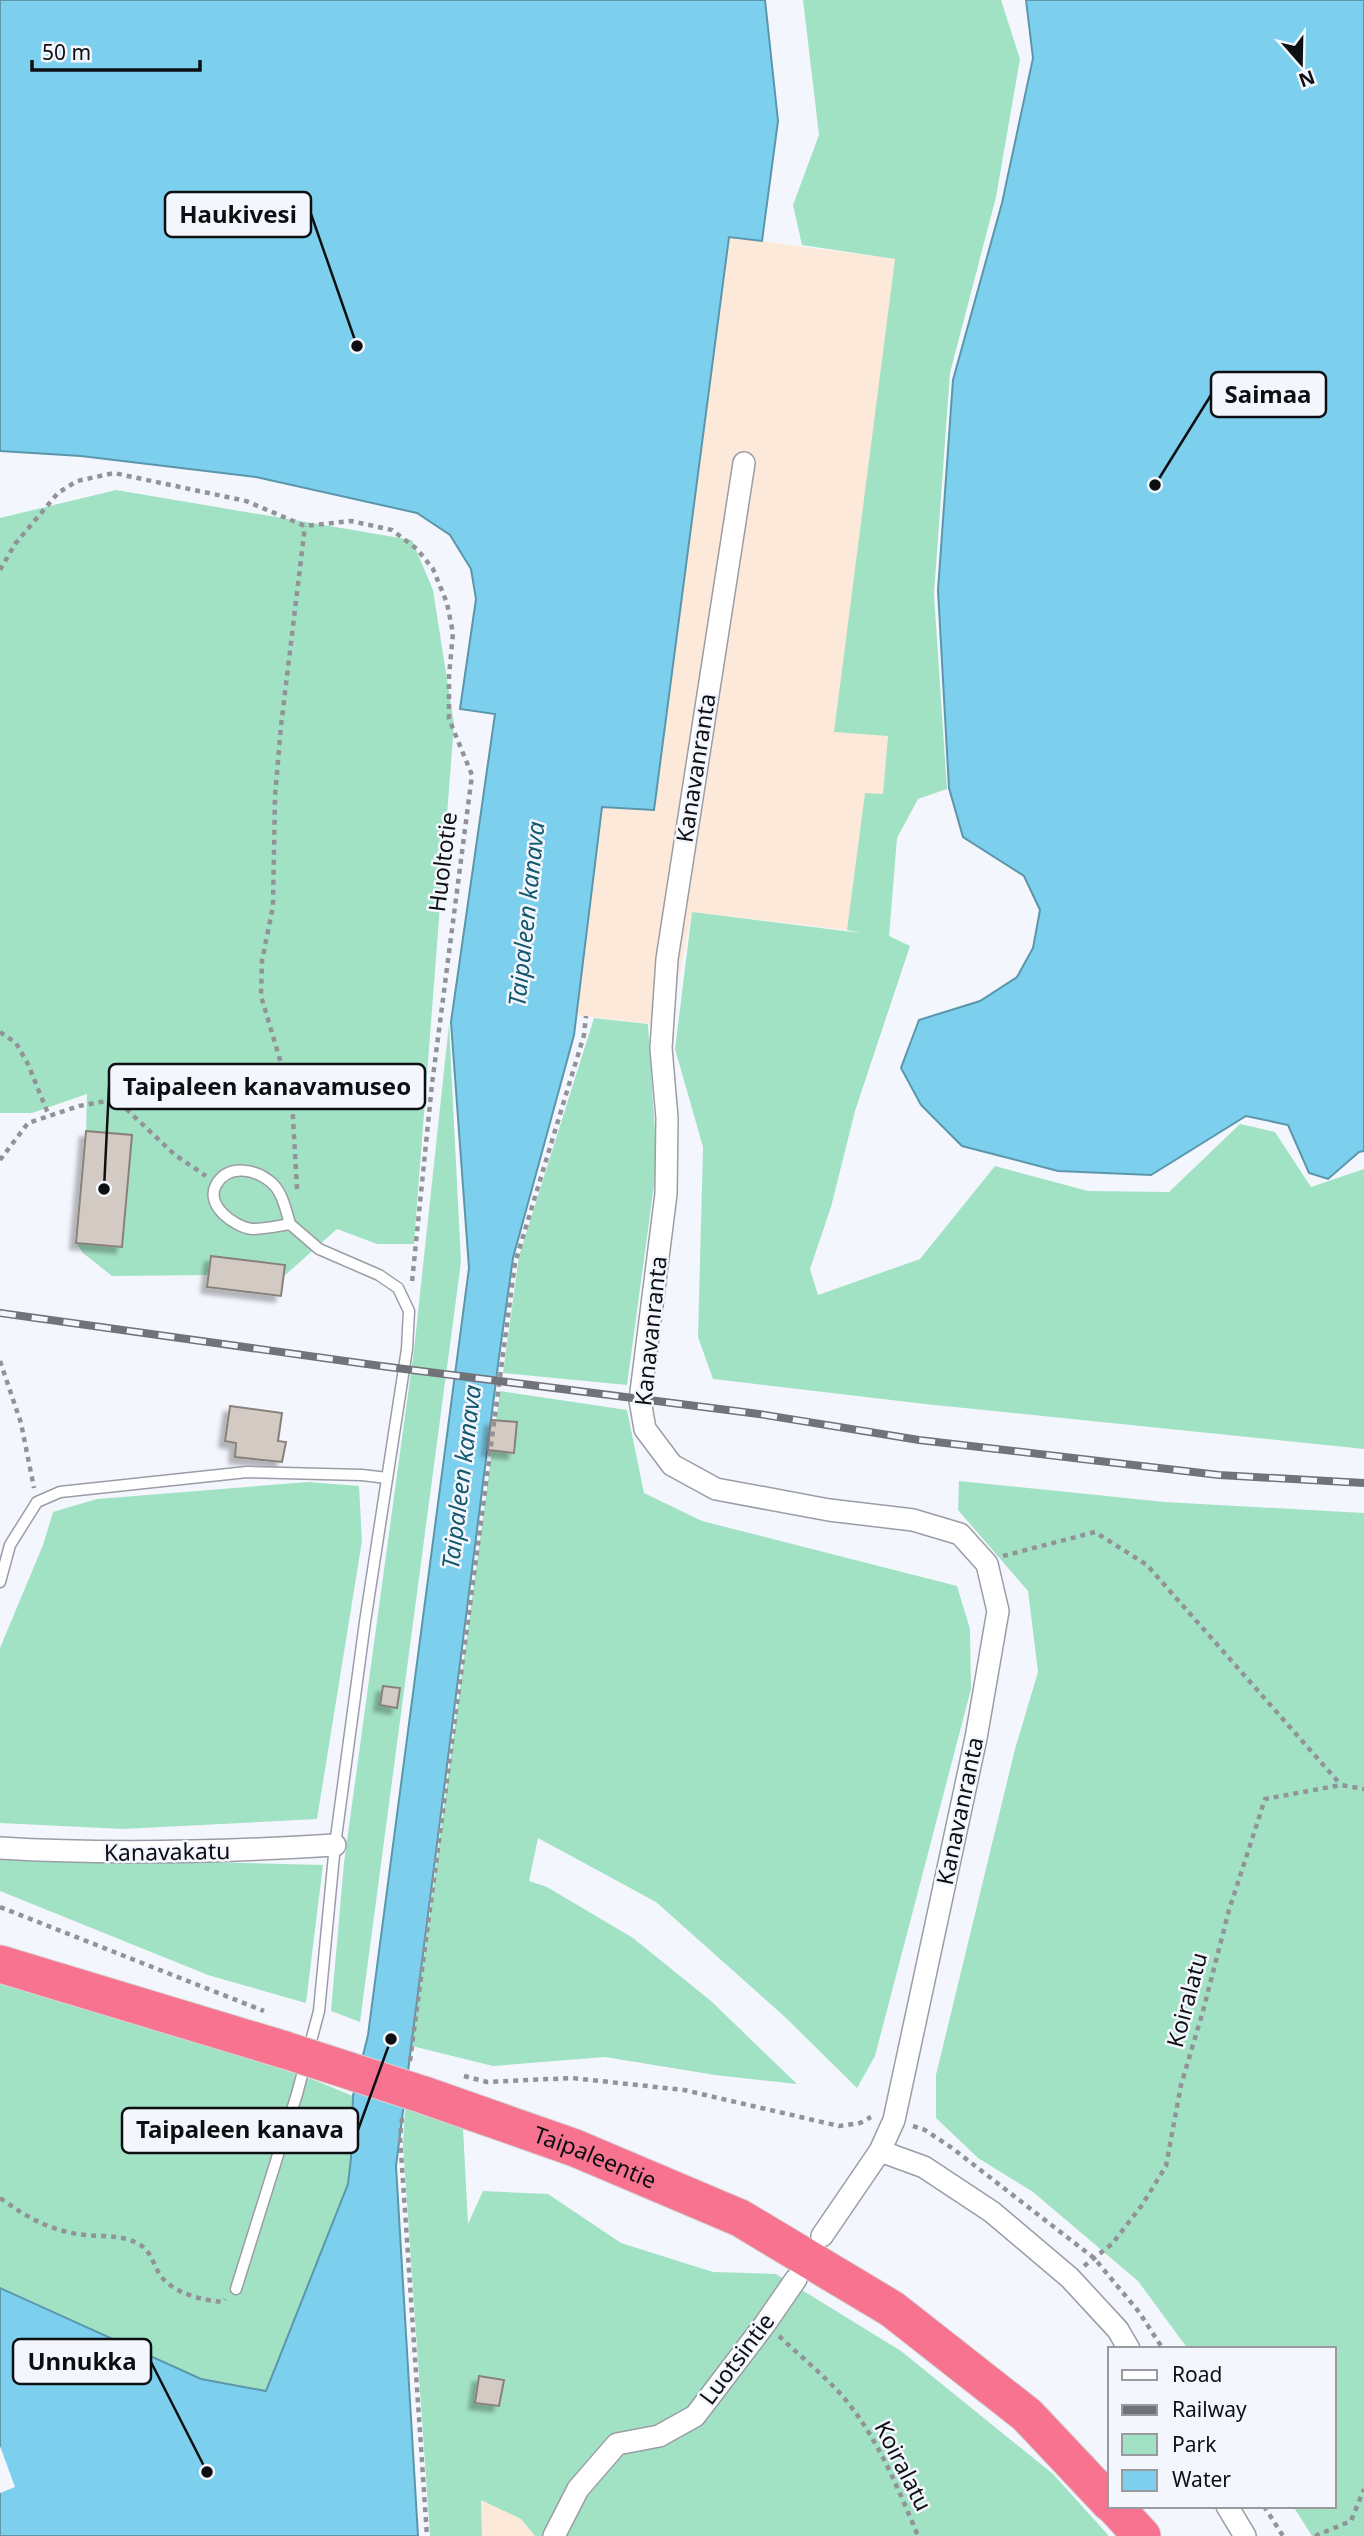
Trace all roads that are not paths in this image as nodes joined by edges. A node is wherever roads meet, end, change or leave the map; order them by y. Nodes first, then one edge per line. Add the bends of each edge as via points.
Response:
1 (744, 463) dead end
2 (290, 1224) junction
3 (387, 1478) junction
4 (0, 1582) edge
5 (335, 1845) junction
6 (0, 1848) edge
7 (0, 1964) edge
8 (880, 2151) junction
9 (822, 2236) dead end
10 (796, 2279) dead end
11 (236, 2289) road end
12 (1128, 2347) edge
13 (1108, 2500) edge
14 (1116, 2508) edge
15 (1228, 2508) edge
16 (554, 2536) edge
17 (1142, 2536) edge
18 (1245, 2536) edge

1 - 8 street, Kanavanranta via 667,958 661,1048 667,1118 666,1194 640,1399 645,1429 672,1465 716,1489 913,1520 960,1534 987,1564 998,1611 976,1738 894,2120
2 - 2 lane via 249,1228 235,1222 215,1204 216,1183 229,1172 245,1169 257,1175 273,1184
2 - 3 lane via 320,1250 398,1288 409,1311
3 - 4 lane via 247,1472 60,1492 37,1502 10,1545
3 - 5 lane
5 - 6 street, Kanavakatu via 212,1853
5 - 11 lane via 319,2011
7 - 13 highway, Taipaleentie, bridge via 412,2091 575,2148 752,2225 902,2317 1027,2415
8 - 9 street
8 - 12 street via 924,2167 992,2213 1070,2278
10 - 16 street, Luotsintie via 695,2416 659,2436 617,2444 578,2489
14 - 17 highway, Taipaleentie
15 - 18 street

